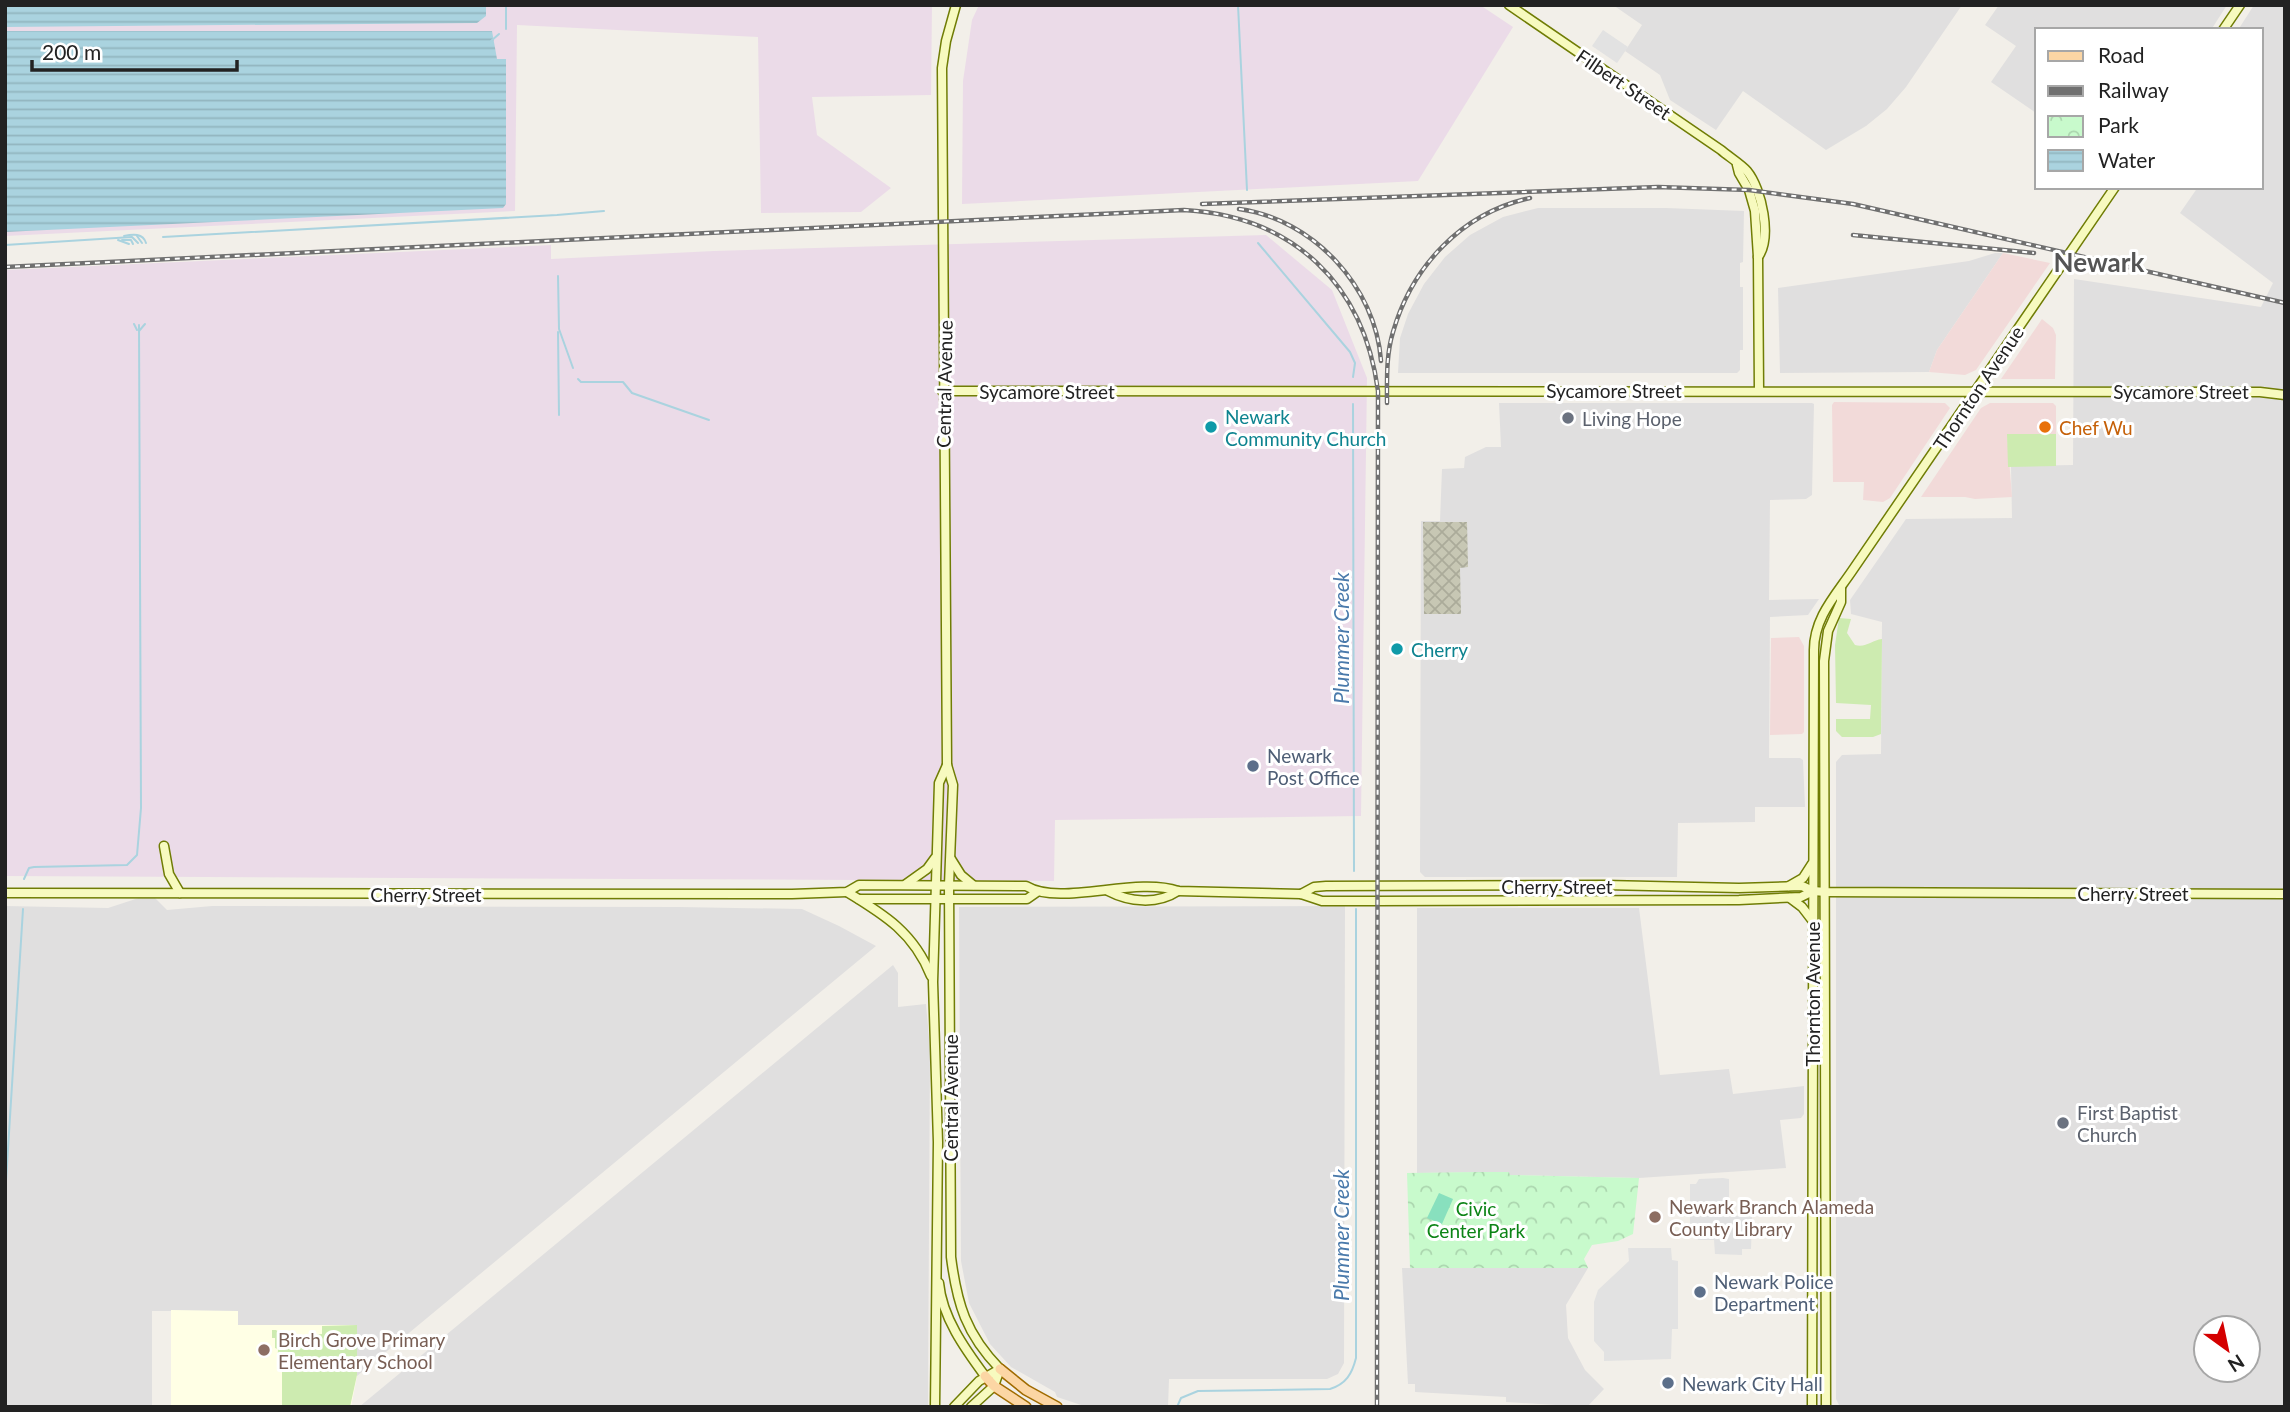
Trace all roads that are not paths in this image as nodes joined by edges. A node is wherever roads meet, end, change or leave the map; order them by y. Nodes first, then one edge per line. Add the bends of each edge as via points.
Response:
1 (956, 5) edge
2 (1510, 5) edge
3 (2240, 5) edge
4 (2224, 28) edge
5 (2114, 189) edge
6 (942, 391) junction
7 (1759, 391) junction
8 (1976, 391) junction
9 (2285, 395) edge
10 (1841, 588) junction
11 (947, 765) junction
12 (164, 846) dead end
13 (937, 856) junction
14 (951, 859) junction
15 (1813, 862) junction
16 (935, 884) junction
17 (906, 885) junction
18 (949, 885) junction
19 (973, 885) junction
20 (1788, 887) junction
21 (1712, 888) junction
22 (1108, 891) junction
23 (1178, 891) junction
24 (1814, 891) junction
25 (847, 892) junction
26 (1037, 892) junction
27 (1826, 892) junction
28 (5, 893) edge
29 (180, 893) junction
30 (1301, 894) junction
31 (2285, 894) edge
32 (934, 898) junction
33 (1790, 898) junction
34 (859, 899) junction
35 (949, 899) junction
36 (1712, 900) junction
37 (1812, 920) junction
38 (933, 982) junction
39 (950, 1199) junction
40 (937, 1200) junction
41 (937, 1254) junction
42 (1000, 1369) junction
43 (985, 1376) junction
44 (994, 1386) junction
45 (935, 1407) edge
46 (954, 1407) edge
47 (971, 1407) edge
48 (1026, 1407) edge
49 (1057, 1407) edge
50 (1812, 1407) edge
51 (1826, 1407) edge

1 - 6 street, Central Avenue via 942,68
2 - 7 street, Filbert Street via 1737,165 1753,190
3 - 4 street
5 - 8 street, Thornton Avenue
6 - 7 street, Sycamore Street
6 - 11 street, Central Avenue
7 - 8 street, Sycamore Street
8 - 9 street, Sycamore Street via 2260,391
8 - 10 street, Thornton Avenue
10 - 15 street, Thornton Avenue via 1826,608 1814,638
10 - 27 street, Thornton Avenue via 1824,661
11 - 13 street, Central Avenue via 939,783
11 - 14 street, Central Avenue via 953,785
12 - 29 street via 169,874
13 - 16 street, Central Avenue
13 - 17 street
14 - 18 street, Central Avenue
14 - 19 street
15 - 20 street via 1803,878
15 - 24 street, Thornton Avenue
16 - 17 street, Cherry Street
16 - 18 street, Cherry Street
16 - 32 street, Central Avenue
17 - 25 street, Cherry Street via 859,885
18 - 19 street, Cherry Street
18 - 35 street, Central Avenue
19 - 26 street, Cherry Street via 1026,886
20 - 21 street, Cherry Street
20 - 24 street, Cherry Street
21 - 30 street, Cherry Street via 1326,886
21 - 36 street
22 - 23 street, Cherry Street via 1166,887
22 - 23 street, Cherry Street via 1126,900 1166,899
22 - 26 street, Cherry Street
23 - 30 street, Cherry Street
24 - 27 street, Cherry Street
24 - 33 street, Cherry Street
24 - 37 street, Thornton Avenue
25 - 29 street, Cherry Street
25 - 34 street
26 - 35 street, Cherry Street via 1027,899
27 - 31 street, Cherry Street
27 - 51 street, Thornton Avenue
28 - 29 street, Cherry Street
30 - 36 street, Cherry Street via 1322,901
32 - 34 street, Cherry Street
32 - 35 street, Cherry Street
32 - 38 street, Central Avenue
33 - 36 street, Cherry Street
33 - 37 street
34 - 38 street via 914,942
35 - 39 street, Central Avenue
37 - 50 street, Thornton Avenue
38 - 40 street, Central Avenue
39 - 40 street
39 - 42 street, Central Avenue via 956,1294 972,1336
40 - 41 street, Central Avenue
41 - 43 street via 940,1291 950,1319
41 - 45 street
42 - 43 street
42 - 44 street
42 - 49 main road
43 - 44 main road
43 - 46 street
44 - 47 street
44 - 48 main road

